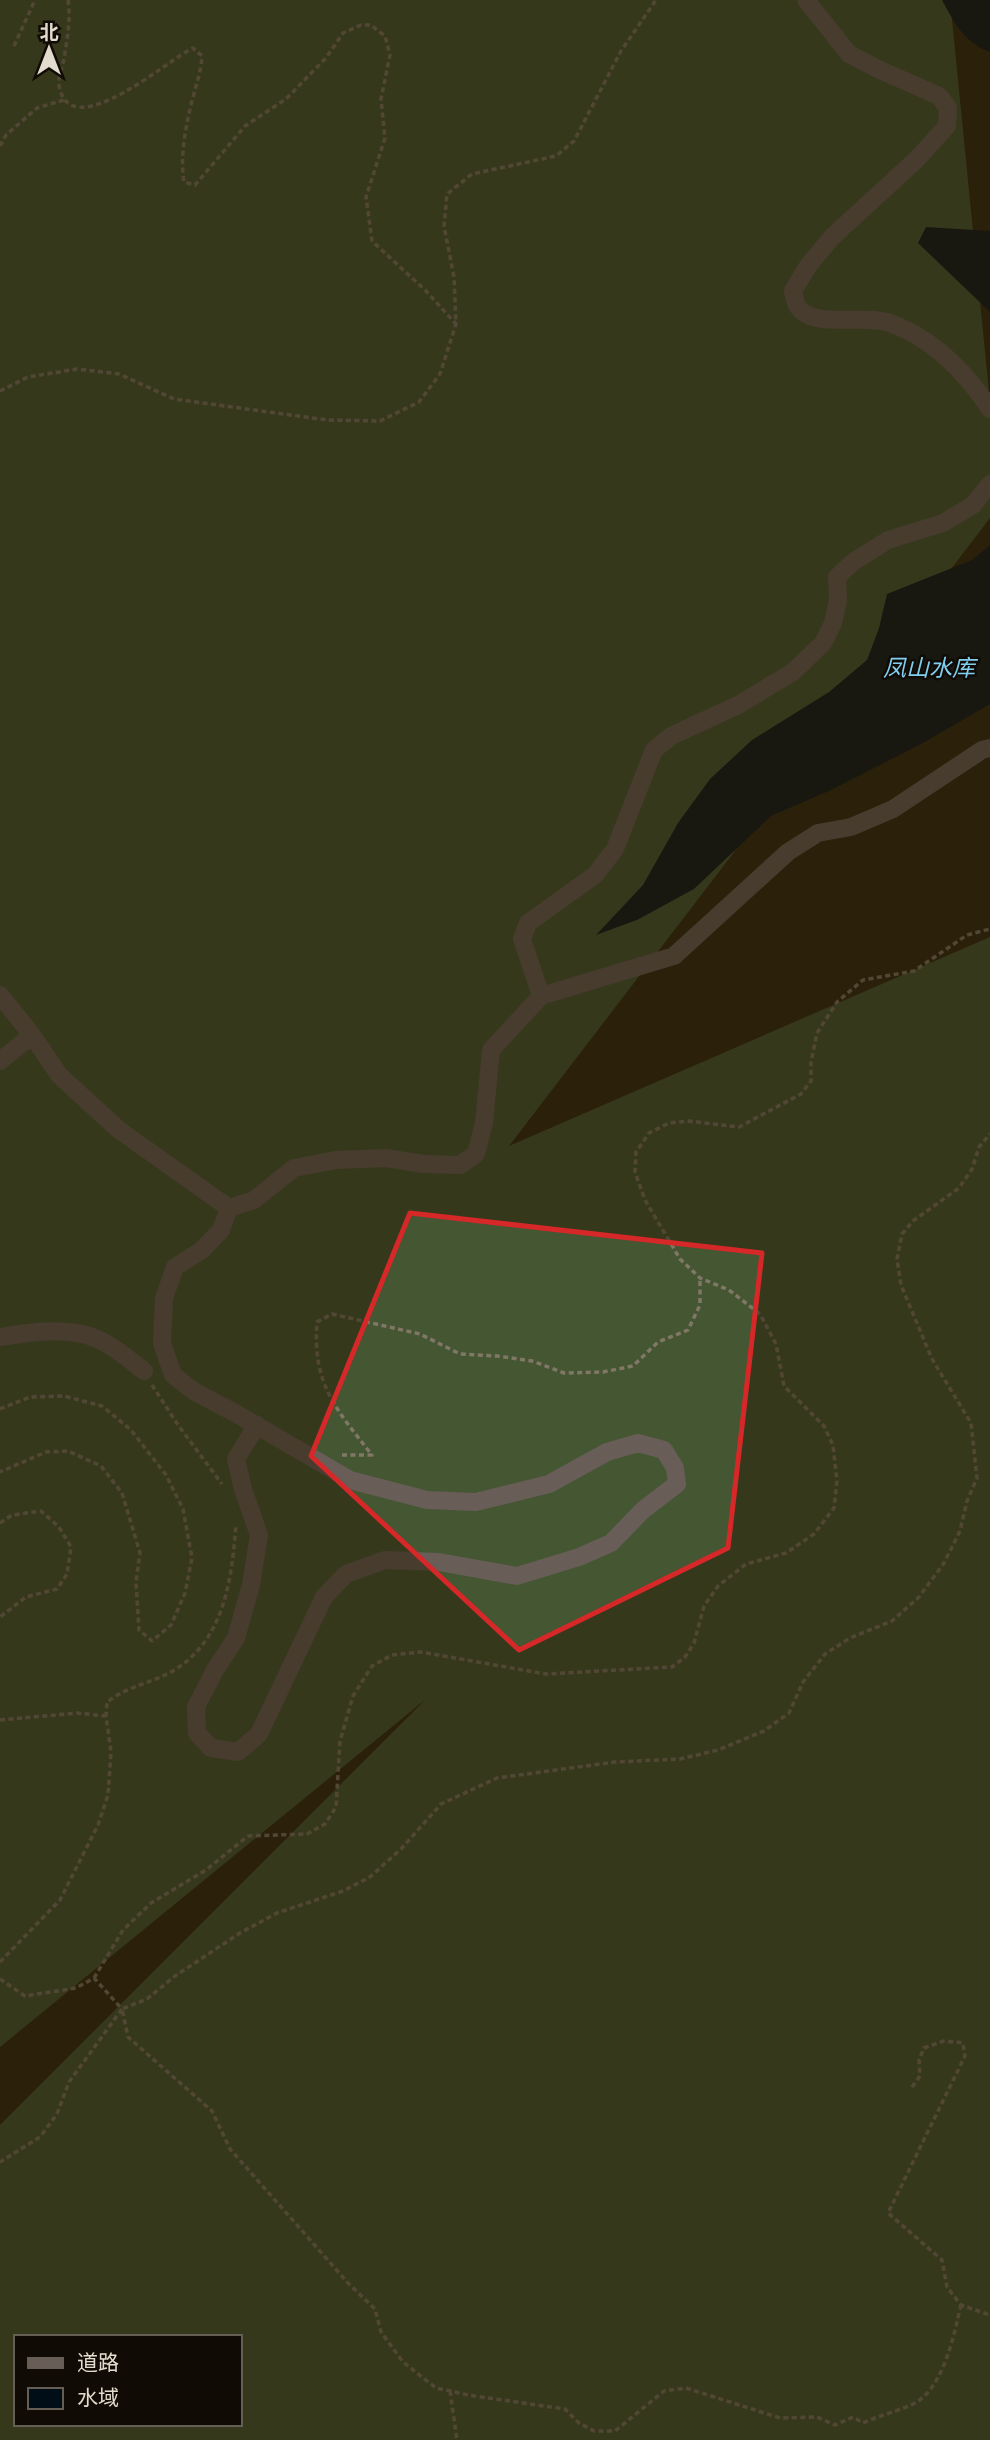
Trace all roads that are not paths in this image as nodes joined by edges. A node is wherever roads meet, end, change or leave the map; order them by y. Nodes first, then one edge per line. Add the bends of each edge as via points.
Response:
1 (806, 0) edge
2 (990, 409) edge
3 (990, 484) edge
4 (990, 748) edge
5 (0, 995) edge
6 (541, 996) junction
7 (32, 1035) junction
8 (0, 1061) edge
9 (229, 1209) junction
10 (0, 1337) edge
11 (144, 1371) road end
12 (257, 1425) junction

1 - 2 street via 849,54 939,96 948,108 947,126 808,266 793,291 798,307 815,319 887,322 921,337 945,354
3 - 6 street via 973,505 943,523 888,540 837,577 833,623 823,643 793,672 738,705 671,736 654,750 615,849 595,875 528,923 522,939
4 - 6 street via 893,809 851,827 818,833 788,852 674,956
5 - 7 street
6 - 9 street via 491,1050 476,1154 460,1165 386,1158 336,1160 295,1168 254,1200
7 - 8 street
7 - 9 street via 59,1076 119,1130
9 - 12 street via 221,1230 202,1250 175,1267 164,1298 162,1343 173,1375
10 - 11 street via 80,1333 115,1348
12 - 12 street via 350,1480 427,1500 476,1502 550,1484 607,1452 639,1443 664,1450 675,1468 677,1484 611,1543 517,1576 439,1562 385,1560 346,1574 324,1597 259,1734 238,1752 211,1748 197,1733 196,1707 236,1637 251,1585 259,1535 236,1459

